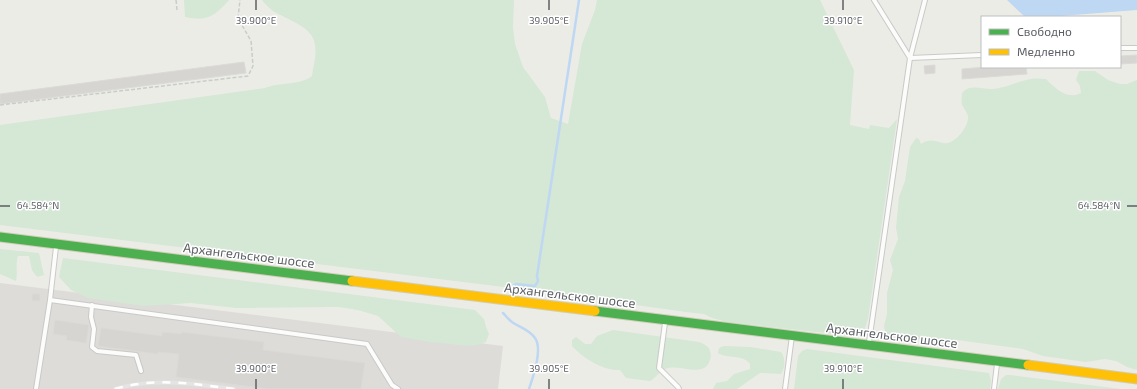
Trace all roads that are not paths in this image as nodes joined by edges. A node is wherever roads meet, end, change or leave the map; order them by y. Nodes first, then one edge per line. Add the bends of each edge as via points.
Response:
1 (874, 0) edge
2 (925, 0) edge
3 (1121, 48) edge
4 (1137, 48) edge
5 (981, 55) edge
6 (910, 58) junction
7 (0, 237) edge
8 (57, 244) junction
9 (50, 300) junction
10 (92, 305) junction
11 (666, 320) junction
12 (792, 336) junction
13 (868, 344) junction
14 (997, 361) junction
15 (141, 371) dead end
16 (1137, 379) edge
17 (36, 389) edge
18 (398, 389) edge
19 (679, 389) edge
20 (785, 389) edge
21 (994, 389) edge

1 - 6 lane
2 - 6 lane
3 - 4 lane
5 - 6 lane
6 - 13 lane
7 - 8 main road, Архангельское шоссе
8 - 9 lane
8 - 11 main road, Архангельское шоссе
9 - 10 lane
9 - 17 lane
10 - 15 lane via 92,346 98,351 136,355
10 - 18 lane via 367,344 392,385
11 - 12 main road, Архангельское шоссе
11 - 19 lane via 660,368
12 - 13 main road, Архангельское шоссе
12 - 20 lane
13 - 14 main road, Архангельское шоссе
14 - 16 main road, Архангельское шоссе
14 - 21 lane

